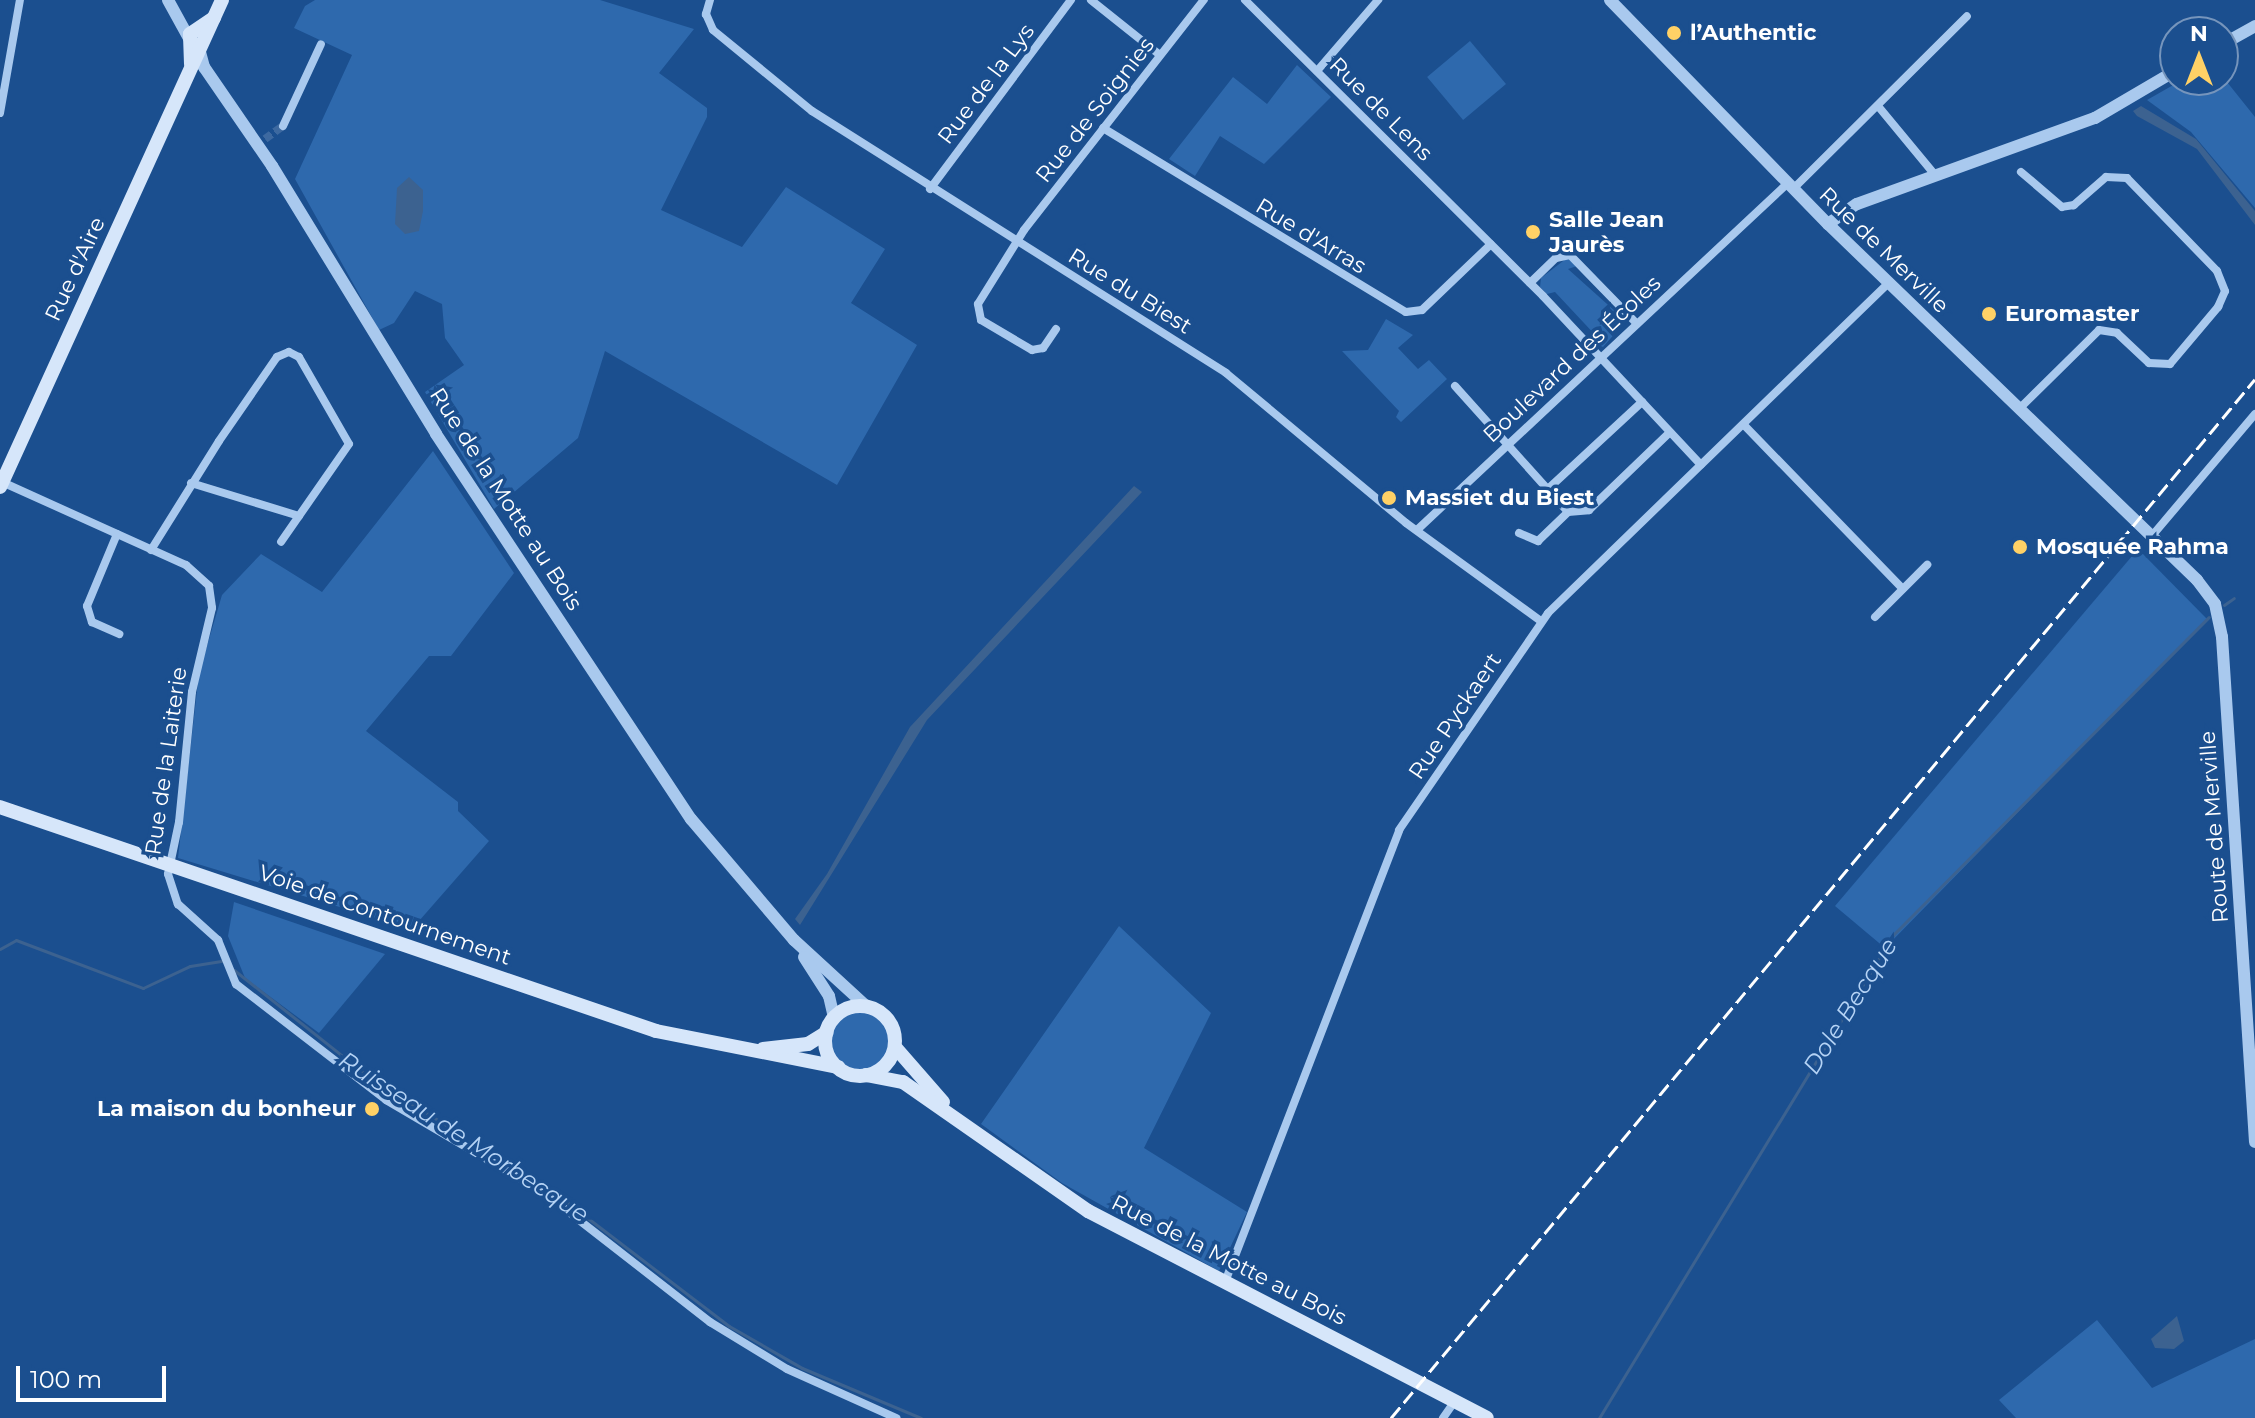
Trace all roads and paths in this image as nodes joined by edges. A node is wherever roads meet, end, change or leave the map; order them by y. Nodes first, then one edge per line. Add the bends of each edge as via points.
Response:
1 (20, 0) edge
2 (168, 0) edge
3 (222, 0) edge
4 (710, 0) edge
5 (1071, 0) edge
6 (1091, 0) edge
7 (1204, 0) edge
8 (1245, 0) edge
9 (1378, 0) edge
10 (1610, 0) edge
11 (1967, 16) dead end
12 (321, 44) dead end
13 (197, 48) junction
14 (1160, 55) junction
15 (1317, 71) junction
16 (2159, 80) edge
17 (1878, 106) junction
18 (0, 113) edge
19 (283, 126) tunnel mouth
20 (1103, 128) junction
21 (2021, 172) dead end
22 (1935, 175) junction
23 (1790, 186) junction
24 (930, 189) junction
25 (1828, 224) junction
26 (1015, 242) junction
27 (1491, 244) junction
28 (1530, 283) junction
29 (1888, 283) junction
30 (1637, 324) junction
31 (1056, 329) dead end
32 (1601, 358) junction
33 (1455, 386) dead end
34 (1642, 402) junction
35 (2019, 409) junction
36 (2255, 414) edge
37 (1744, 425) junction
38 (1670, 432) junction
39 (1508, 443) junction
40 (1701, 465) junction
41 (191, 483) junction
42 (1, 486) edge
43 (1549, 488) junction
44 (1568, 512) junction
45 (299, 516) junction
46 (2136, 522) joint
47 (1417, 530) junction
48 (1519, 533) dead end
49 (117, 534) junction
50 (2151, 537) junction
51 (281, 542) dead end
52 (151, 550) junction
53 (1927, 565) dead end
54 (1903, 589) junction
55 (1875, 617) dead end
56 (1541, 621) junction
57 (119, 634) dead end
58 (0, 804) edge
59 (169, 864) junction
60 (794, 940) junction
61 (867, 1007) junction
62 (834, 1018) junction
63 (827, 1032) junction
64 (895, 1047) junction
65 (739, 1050) junction
66 (838, 1067) junction
67 (866, 1075) junction
68 (963, 1122) junction
69 (2255, 1142) edge
70 (1225, 1283) junction
71 (1455, 1401) junction
72 (896, 1418) edge
73 (1443, 1418) edge
74 (1487, 1418) edge

1 - 18 street
2 - 13 street
3 - 13 main road, Rue d'Aire
4 - 24 street, Rue du Biest via 707,18 717,33 821,118
5 - 24 street, Rue de la Lys
6 - 14 street
7 - 14 street, Rue de Soignies
8 - 15 street, Rue de Lens
9 - 15 street
10 - 23 street, Rue de Merville
11 - 17 street, Boulevard des Écoles
12 - 19 street
13 - 42 main road, Rue d'Aire
13 - 60 street, Rue de la Motte au Bois via 261,141 432,427 683,808
14 - 20 street, Rue de Soignies
15 - 27 street, Rue de Lens
16 - 22 street via 2108,111
17 - 22 street
17 - 23 street, Boulevard des Écoles
20 - 26 street, Rue de Soignies
20 - 27 street, Rue d'Arras via 1406,312 1422,310
21 - 35 street via 2062,207 2074,205 2106,177 2127,178 2217,271 2225,291 2218,307 2170,364 2149,363 2117,333 2099,330
22 - 25 street via 1851,206
23 - 25 street, Rue de Merville
23 - 30 street, Boulevard des Écoles
24 - 26 street, Rue du Biest
25 - 29 street, Rue de Merville
26 - 31 street, Rue de Soignies via 979,301 977,314 1032,350 1043,348
26 - 47 street, Rue du Biest via 1243,385
27 - 28 street, Rue de Lens
28 - 30 street via 1559,256 1570,255
28 - 32 street, Rue de Lens
29 - 35 street, Rue de Merville
29 - 37 street, Rue Pyckaert
30 - 32 street, Boulevard des Écoles
32 - 34 street, Rue de Lens
32 - 39 street, Boulevard des Écoles
33 - 39 street
34 - 38 street, Rue de Lens
34 - 43 street
35 - 46 street, Rue de Merville
36 - 50 street
37 - 40 street, Rue Pyckaert
37 - 54 street
38 - 40 street, Rue de Lens
38 - 44 street via 1589,510
39 - 43 street
39 - 47 street, Boulevard des Écoles
40 - 56 street, Rue Pyckaert
41 - 45 street
41 - 45 street via 277,357 293,353 349,444
41 - 52 street
42 - 49 street, Rue de la Laiterie
43 - 44 street
44 - 48 street via 1538,541
45 - 51 street
46 - 50 street, Route de Merville
47 - 56 street, Rue du Biest
49 - 52 street, Rue de la Laiterie
49 - 57 street via 87,606 92,622
50 - 69 street, Route de Merville via 2207,591 2220,621
52 - 59 street, Rue de la Laiterie via 199,573 212,596 192,692 180,815
53 - 54 street
54 - 55 street
56 - 70 street, Rue Pyckaert via 1388,849
58 - 59 main road, Voie de Contournement
59 - 65 main road, Voie de Contournement via 641,1026
59 - 72 street, Rue de la Laiterie via 178,904 215,936 245,992 371,1089 543,1192 700,1316 787,1369
60 - 61 street, Rue de la Motte au Bois
60 - 62 street, Rue de la Motte au Bois via 829,996
61 - 62 main road via 851,1007
61 - 64 main road via 888,1019
62 - 63 main road
63 - 65 main road via 801,1045
63 - 66 main road via 828,1053
64 - 67 main road via 885,1065
64 - 68 main road, Rue de la Motte au Bois
65 - 66 main road
66 - 67 main road
67 - 68 main road, Rue de la Motte au Bois via 903,1082
68 - 70 main road, Rue de la Motte au Bois via 1088,1211
70 - 71 main road, Rue de la Motte au Bois
71 - 73 street
71 - 74 main road, Rue de la Motte au Bois

